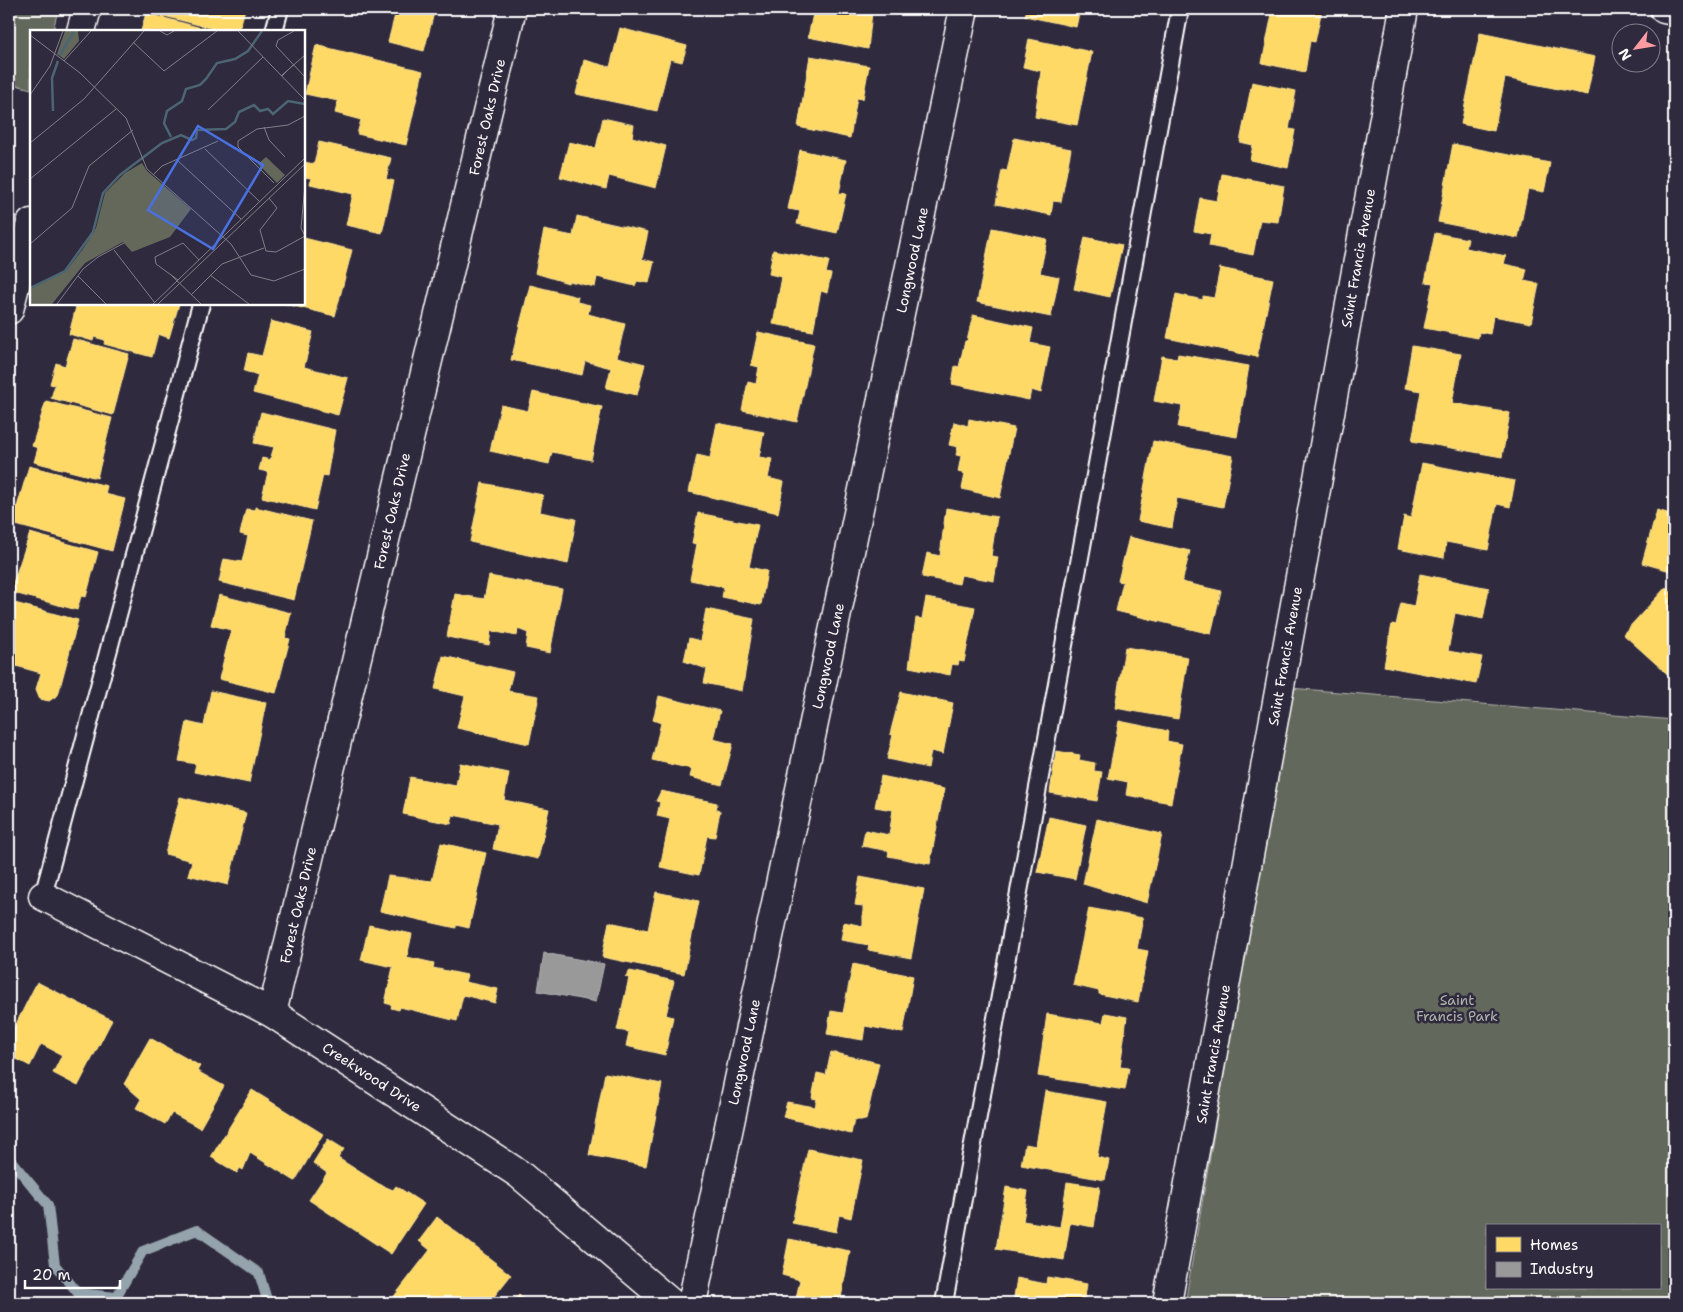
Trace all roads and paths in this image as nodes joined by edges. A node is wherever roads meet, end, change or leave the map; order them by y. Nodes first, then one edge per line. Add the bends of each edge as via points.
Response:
1 (86, 9) edge
2 (280, 9) edge
3 (512, 9) edge
4 (964, 9) edge
5 (1180, 9) edge
6 (1404, 9) edge
7 (1664, 9) edge
8 (1674, 12) edge
9 (81, 30) edge
10 (274, 30) edge
11 (30, 227) edge
12 (201, 305) edge
13 (9, 310) edge
14 (43, 896) joint
15 (272, 1013) junction
16 (671, 1303) edge
17 (692, 1303) edge
18 (944, 1303) edge
19 (1167, 1303) edge

1 - 9 street
2 - 10 lane
3 - 15 street, Forest Oaks Drive
4 - 17 street, Longwood Lane
5 - 18 lane
6 - 19 street, Saint Francis Avenue
7 - 8 street
11 - 13 street
12 - 14 lane
14 - 15 street, Creekwood Drive
15 - 16 street, Creekwood Drive via 519,1174

